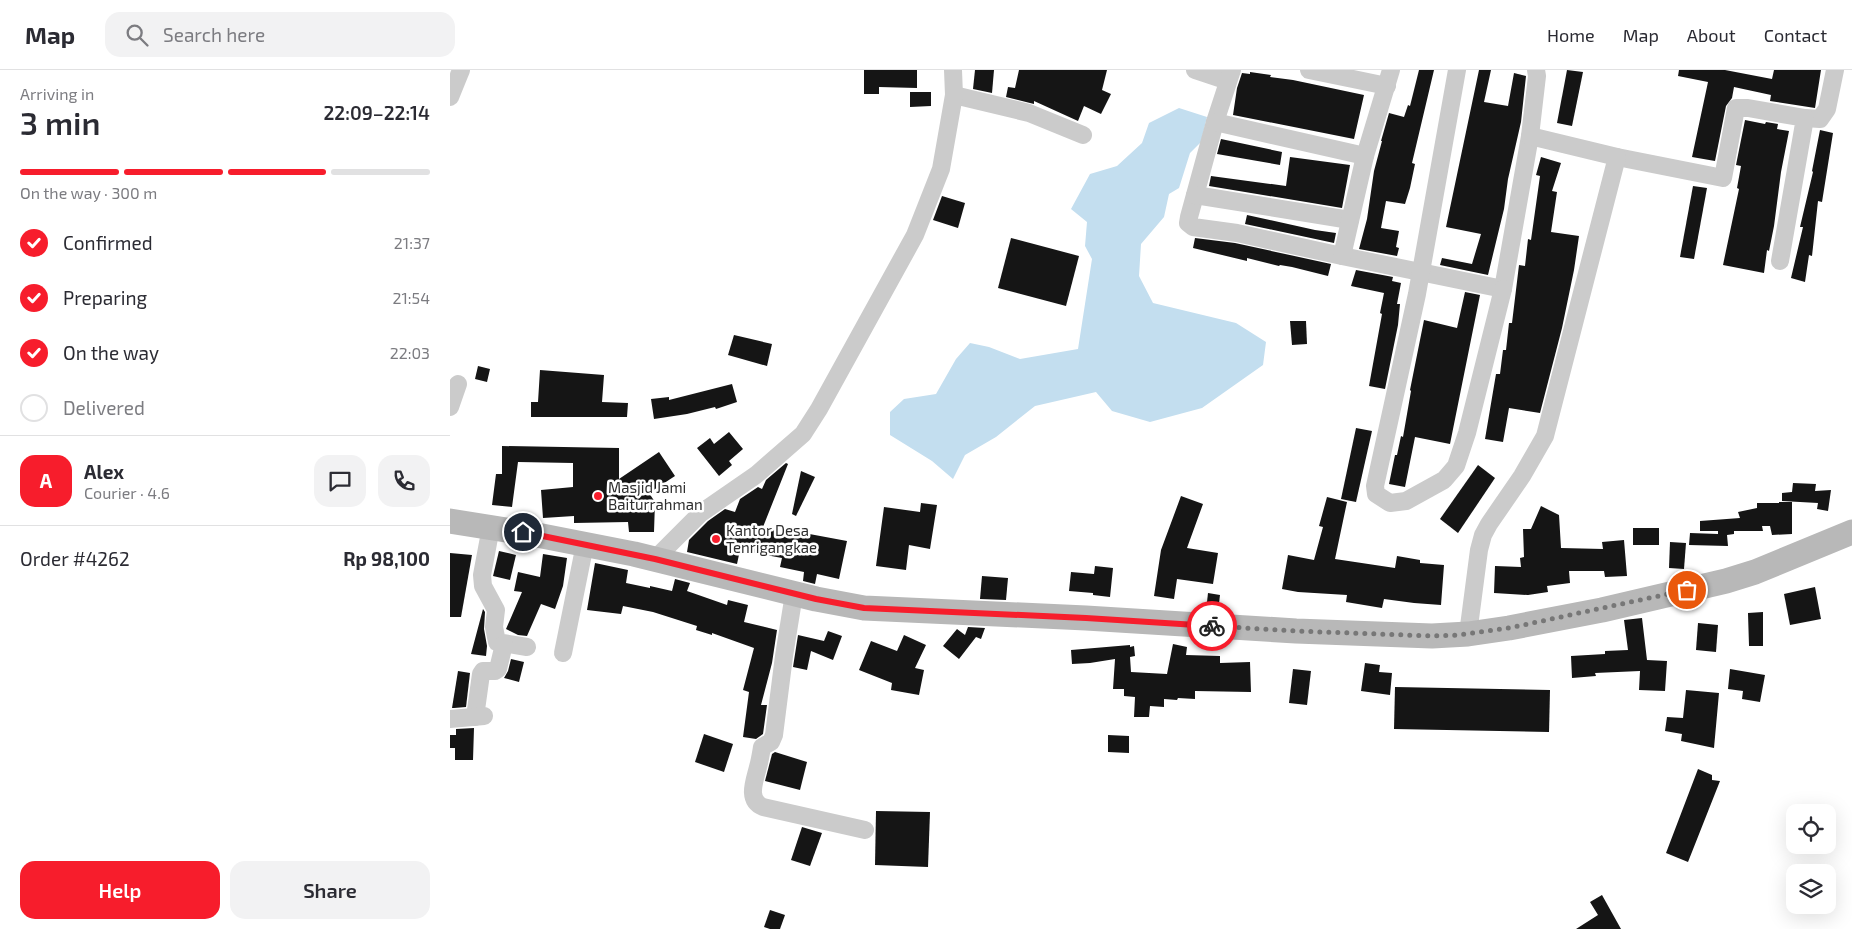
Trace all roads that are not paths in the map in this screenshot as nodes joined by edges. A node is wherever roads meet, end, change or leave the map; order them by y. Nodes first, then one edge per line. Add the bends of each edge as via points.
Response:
1 (461, 70) edge
2 (953, 70) edge
3 (1196, 70) edge
4 (1309, 70) edge
5 (1457, 70) edge
6 (1536, 70) edge
7 (1841, 72) edge
8 (1230, 76) edge
9 (1389, 78) edge
10 (954, 95) junction
11 (450, 97) edge
12 (1805, 118) junction
13 (1215, 122) junction
14 (1083, 135) dead end
15 (1530, 136) junction
16 (1365, 156) junction
17 (1617, 157) junction
18 (1195, 195) junction
19 (1350, 220) junction
20 (1342, 256) junction
21 (1780, 261) dead end
22 (1420, 272) junction
23 (1503, 289) junction
24 (458, 384) dead end
25 (450, 407) edge
26 (450, 521) edge
27 (491, 527) junction
28 (1852, 532) edge
29 (585, 544) junction
30 (655, 559) junction
31 (794, 594) junction
32 (1468, 634) junction
33 (504, 644) junction
34 (527, 647) dead end
35 (563, 654) dead end
36 (450, 720) edge
37 (865, 830) dead end

1 - 11 street
2 - 10 street
3 - 8 street
4 - 9 street
5 - 22 street
6 - 15 street
7 - 12 street via 1820,120
8 - 13 street
9 - 16 street
10 - 14 street via 1028,113
10 - 30 street via 941,169 915,235 803,434 756,474 701,513
12 - 17 street via 1736,108 1723,178
12 - 21 street
13 - 16 street
13 - 18 street
15 - 17 street
15 - 23 street
16 - 19 street
17 - 32 street via 1545,436 1481,542
18 - 19 street
18 - 20 street via 1188,220 1193,227 1237,233
19 - 20 street
20 - 22 street
22 - 23 street
22 - 23 street via 1375,486 1376,494 1390,503 1406,501 1444,480 1456,466
24 - 25 street
26 - 27 main road
27 - 29 main road
27 - 33 street via 483,586 496,610 495,637 497,642
28 - 32 main road via 1726,581 1583,613
29 - 30 main road
29 - 35 street
30 - 31 main road
31 - 32 main road via 864,608 1296,631 1432,636
31 - 37 street via 774,735 771,742 762,747 752,790 754,798 763,807
33 - 34 street
33 - 36 street via 498,669 480,674 480,716

